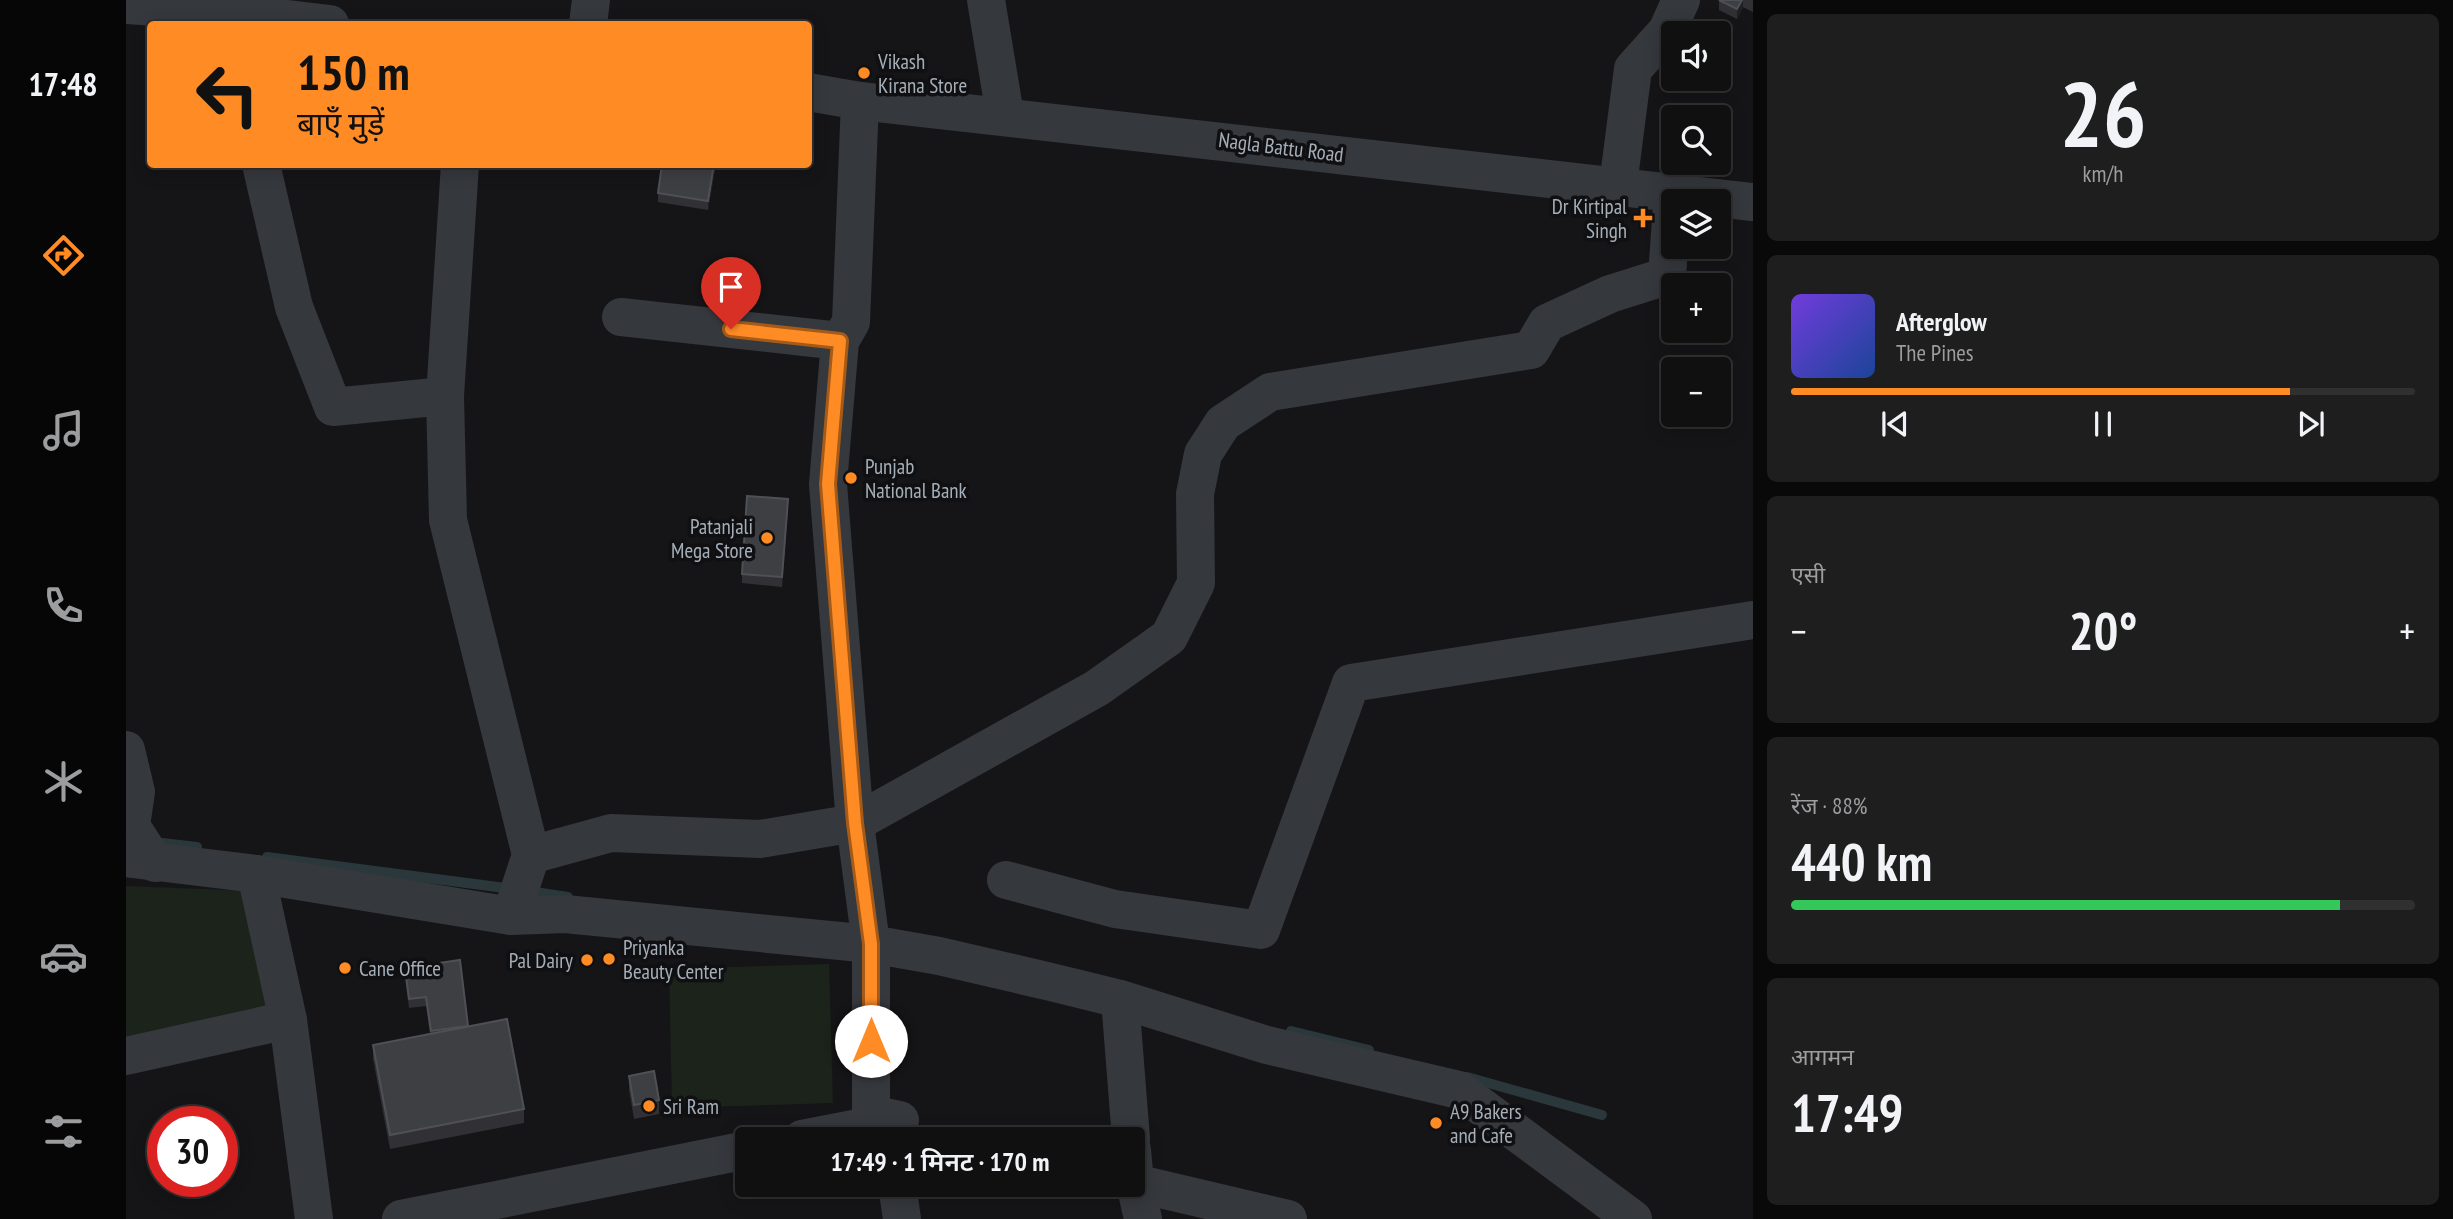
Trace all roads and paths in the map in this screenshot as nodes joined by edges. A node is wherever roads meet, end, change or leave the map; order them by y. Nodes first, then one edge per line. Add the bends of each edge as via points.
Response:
1 (591, 0) edge
2 (986, 0) edge
3 (1681, 0) edge
4 (126, 5) edge
5 (228, 18) edge
6 (279, 21) edge
7 (589, 21) edge
8 (812, 93) edge
9 (860, 101) junction
10 (1005, 115) junction
11 (262, 168) edge
12 (460, 168) edge
13 (1618, 185) junction
14 (1661, 190) edge
15 (1731, 199) edge
16 (1753, 202) edge
17 (1668, 259) edge
18 (621, 317) dead end
19 (840, 341) junction
20 (445, 396) junction
21 (1753, 621) edge
22 (126, 750) edge
23 (855, 823) junction
24 (137, 849) edge
25 (531, 855) junction
26 (256, 874) junction
27 (1006, 880) dead end
28 (511, 916) junction
29 (869, 935) junction
30 (1119, 999) junction
31 (288, 1020) junction
32 (126, 1056) edge
33 (895, 1127) edge
34 (1130, 1127) edge
35 (735, 1153) edge
36 (1145, 1186) edge
37 (899, 1197) edge
38 (521, 1207) edge
39 (314, 1219) edge
40 (401, 1219) edge
41 (902, 1219) edge
42 (1288, 1219) edge
43 (1633, 1219) edge

1 - 7 street
2 - 10 street
3 - 13 street via 1667,31 1633,69
4 - 5 street
5 - 6 street
8 - 9 street, Nagla Battu Road
9 - 10 street, Nagla Battu Road
9 - 19 street via 851,322
10 - 13 street, Nagla Battu Road
11 - 20 street via 294,307 332,407
12 - 20 street
13 - 14 street, Nagla Battu Road
15 - 16 street, Nagla Battu Road
17 - 23 street via 1667,276 1547,323 1531,350 1270,392 1223,423 1203,454 1195,494 1196,583 1169,637 1097,688
18 - 19 street
19 - 23 street via 828,484
20 - 25 street via 448,520
21 - 27 street via 1351,683 1261,930 1115,909
22 - 24 street via 136,792
23 - 25 street via 760,839 611,833
23 - 29 street
24 - 26 street
25 - 28 street
26 - 28 street
26 - 31 street
28 - 29 street via 565,914
29 - 30 street
29 - 33 street via 871,1114
30 - 34 street
30 - 43 street via 1267,1045 1459,1090
31 - 32 street
31 - 39 street
35 - 38 street
36 - 42 street
37 - 41 street
38 - 40 street

